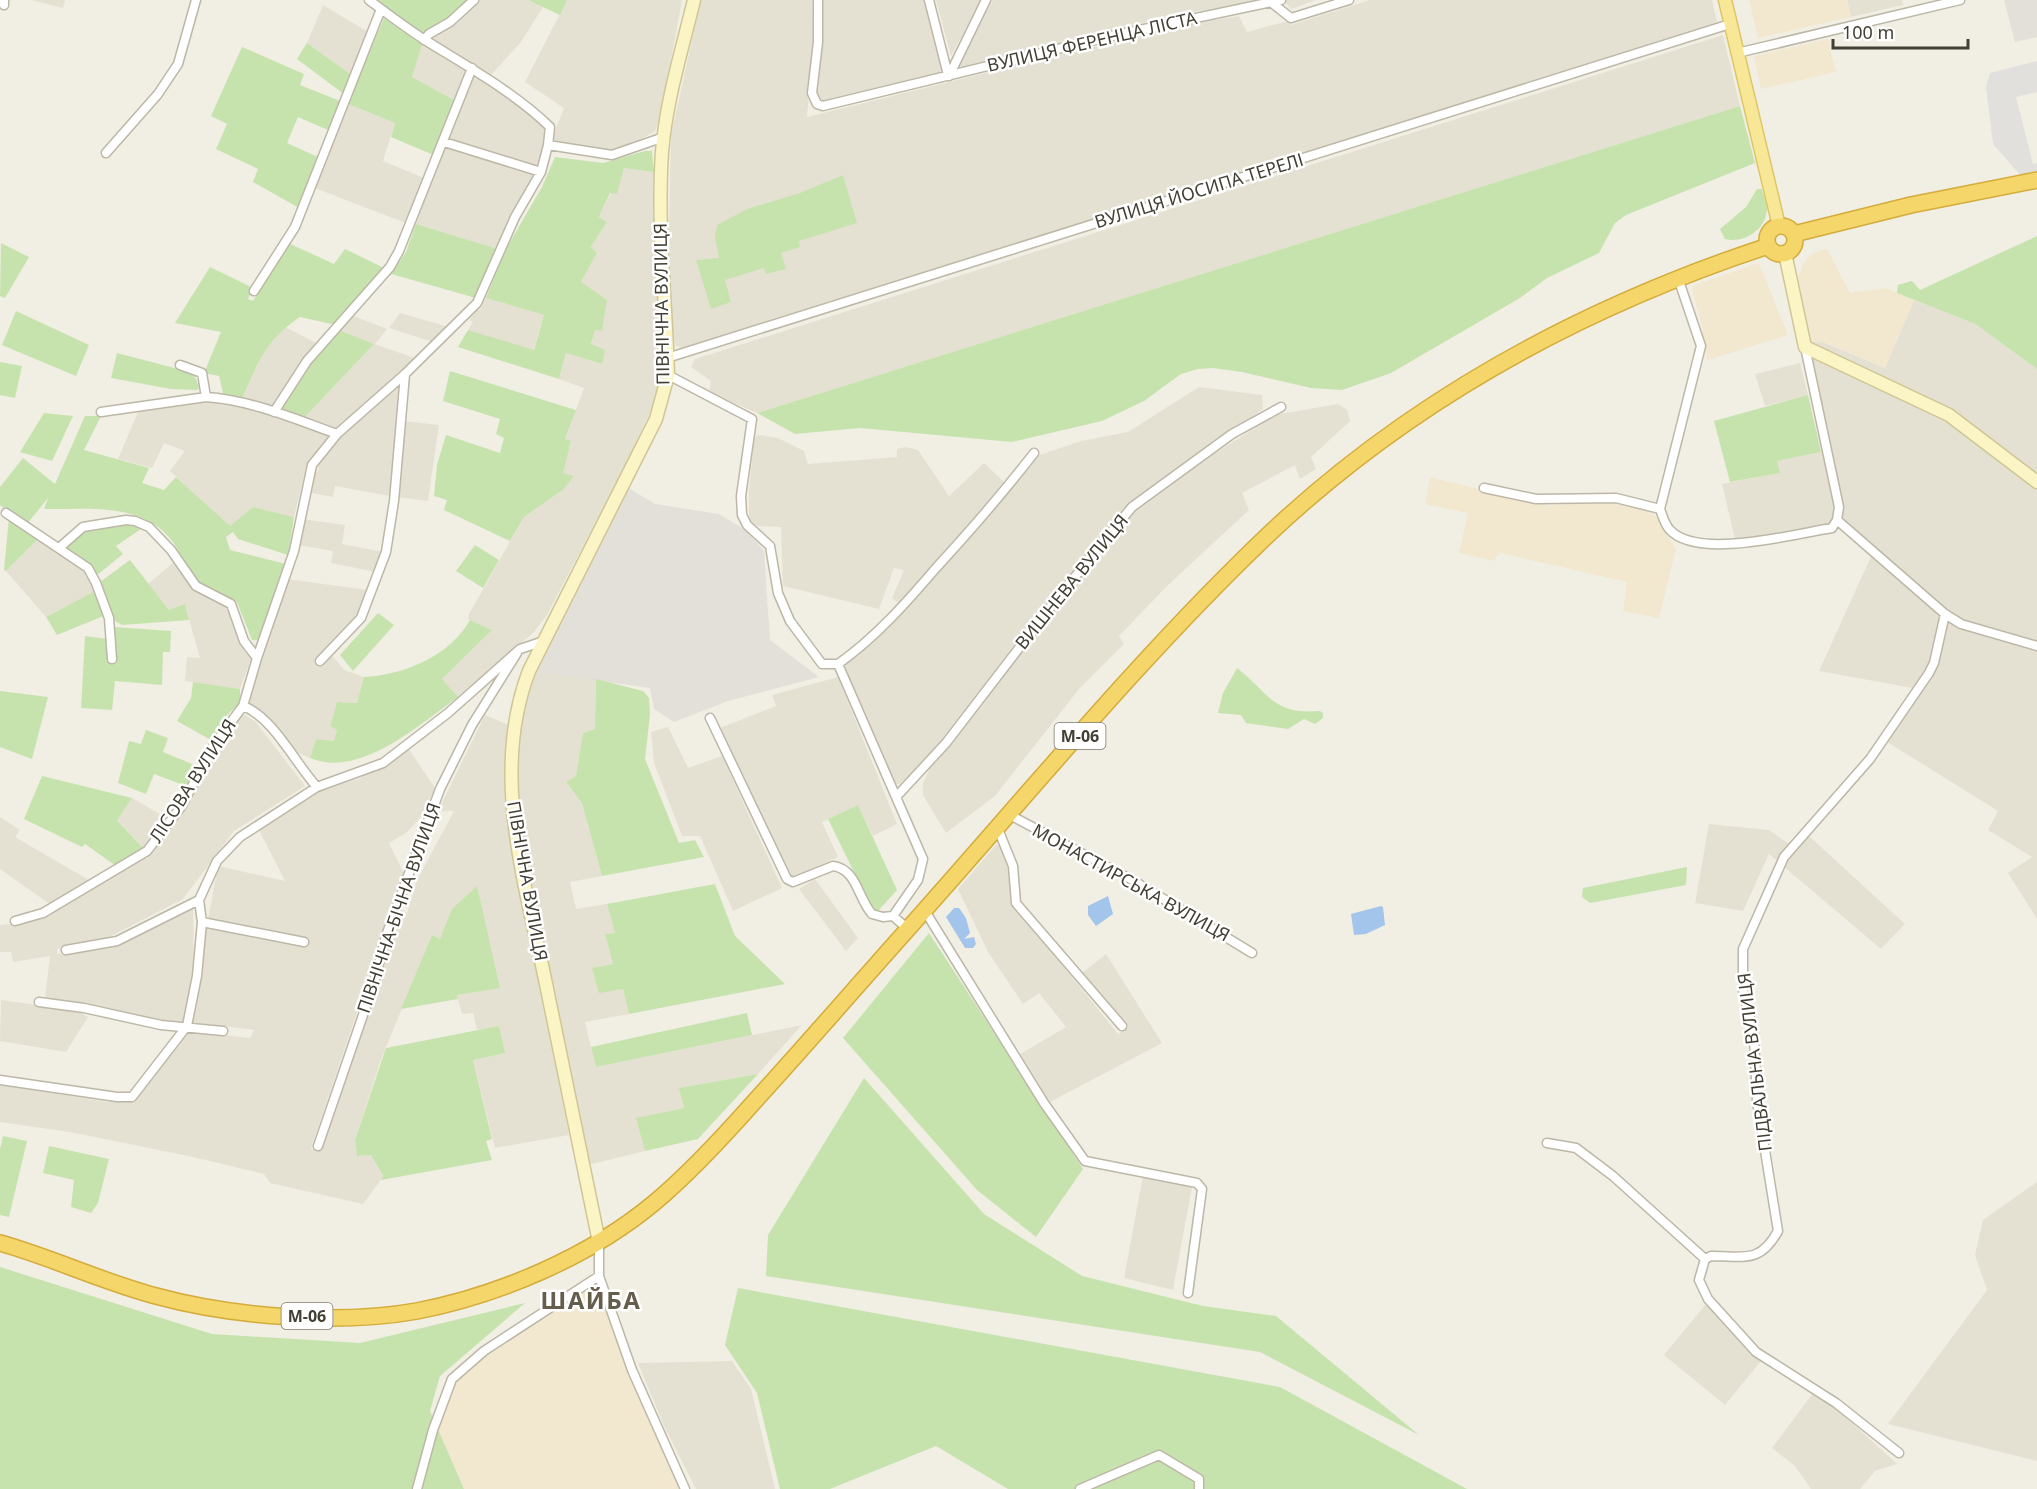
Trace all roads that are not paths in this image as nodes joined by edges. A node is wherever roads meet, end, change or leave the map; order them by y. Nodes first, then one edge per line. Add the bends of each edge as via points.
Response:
1 (196, 0) edge
2 (369, 0) edge
3 (474, 0) edge
4 (694, 0) edge
5 (818, 0) edge
6 (929, 0) edge
7 (986, 0) edge
8 (1349, 0) edge
9 (1725, 0) edge
10 (1960, 0) edge
11 (1277, 4) edge
12 (381, 9) junction
13 (1730, 24) junction
14 (424, 40) junction
15 (1737, 53) junction
16 (472, 68) junction
17 (949, 76) junction
18 (664, 137) junction
19 (444, 142) junction
20 (548, 145) junction
21 (106, 153) dead end
22 (541, 172) junction
23 (2037, 180) edge
24 (1779, 225) junction
25 (1794, 234) junction
26 (1768, 246) junction
27 (1785, 253) junction
28 (1678, 278) junction
29 (254, 291) dead end
30 (1805, 347) junction
31 (667, 358) junction
32 (180, 365) dead end
33 (405, 374) junction
34 (668, 375) junction
35 (206, 397) junction
36 (1281, 407) dead end
37 (101, 412) dead end
38 (274, 412) junction
39 (337, 434) junction
40 (1034, 453) dead end
41 (2037, 482) edge
42 (1484, 488) dead end
43 (1660, 509) junction
44 (6, 513) dead end
45 (1838, 520) junction
46 (59, 548) junction
47 (1945, 614) junction
48 (544, 641) junction
49 (2037, 646) edge
50 (520, 649) junction
51 (257, 658) junction
52 (112, 659) dead end
53 (320, 661) dead end
54 (838, 664) junction
55 (243, 706) junction
56 (710, 718) dead end
57 (317, 787) junction
58 (897, 796) junction
59 (1010, 815) junction
60 (998, 829) junction
61 (199, 900) junction
62 (925, 911) junction
63 (893, 916) junction
64 (15, 921) dead end
65 (202, 922) junction
66 (908, 929) junction
67 (304, 942) dead end
68 (66, 950) dead end
69 (1252, 952) dead end
70 (39, 1002) dead end
71 (187, 1026) junction
72 (1122, 1026) dead end
73 (223, 1030) dead end
74 (0, 1080) edge
75 (1547, 1143) dead end
76 (318, 1146) dead end
77 (599, 1242) junction
78 (0, 1244) edge
79 (1705, 1259) junction
80 (599, 1276) junction
81 (1188, 1293) dead end
82 (1899, 1453) dead end
83 (417, 1489) edge
84 (685, 1489) edge
85 (1080, 1489) edge
86 (1199, 1489) edge

1 - 21 street via 178,64 158,94
2 - 12 street
3 - 14 street
4 - 18 street, ПІВНІЧНА ВУЛИЦЯ
5 - 17 street, ВУЛИЦЯ ФЕРЕНЦА ЛІСТА via 812,93 817,104 829,106
6 - 17 street
7 - 17 street
8 - 11 street via 1291,18
9 - 13 main road
10 - 15 street
11 - 17 street, ВУЛИЦЯ ФЕРЕНЦА ЛІСТА via 1176,21
12 - 14 street
12 - 29 street via 294,227
13 - 15 main road
13 - 31 street, ВУЛИЦЯ ЙОСИПА ТЕРЕЛІ
14 - 16 street
15 - 24 main road
16 - 19 street
16 - 20 street via 550,127
18 - 20 street via 612,155
18 - 31 street, ПІВНІЧНА ВУЛИЦЯ via 660,213
19 - 22 street
19 - 38 street via 390,267 307,361
20 - 22 street
22 - 33 street via 515,218 477,303
23 - 25 highway
24 - 25 highway
24 - 26 highway via 1767,235
25 - 27 highway via 1794,246
26 - 27 highway via 1772,251
26 - 28 highway, М-06
27 - 30 street
28 - 43 street via 1701,346
28 - 59 highway, М-06 via 1512,355 1455,390 1317,493 1214,589
30 - 41 street via 1949,415
30 - 45 street via 1839,507
31 - 34 street, ПІВНІЧНА ВУЛИЦЯ
32 - 35 street via 202,373
33 - 39 street
33 - 53 street via 386,552 361,618
34 - 48 street, ПІВНІЧНА ВУЛИЦЯ via 656,419
34 - 54 street via 752,419 742,515 770,546 778,593 790,621 822,664
35 - 37 street
35 - 38 street
36 - 58 street, ВИШНЕВА ВУЛИЦЯ via 1232,435 1132,507 946,743
38 - 39 street
39 - 51 street via 312,465 294,551
40 - 54 street via 902,607 874,636
42 - 43 street via 1536,499 1616,498
43 - 45 street via 1669,530 1691,543 1729,544 1832,528
44 - 46 street
45 - 47 street
46 - 51 street via 83,527 126,520 149,527 196,586 231,604 244,641
46 - 52 street via 88,568 96,583 109,618
47 - 49 street via 1961,624
47 - 79 street, ПІДВАЛЬНА ВУЛИЦЯ via 1929,673 1870,759 1784,857 1743,949 1743,990 1754,1035 1757,1101 1778,1231 1769,1248 1752,1257
48 - 50 street
48 - 77 street, ПІВНІЧНА ВУЛИЦЯ via 529,671 518,708 512,794 517,843
50 - 57 street via 448,714 383,763
50 - 76 street, ПІВНІЧНА-БІЧНА ВУЛИЦЯ via 472,725 440,789 386,936 374,983
51 - 55 street
54 - 58 street
55 - 57 street via 266,721
55 - 64 street, ЛІСОВА ВУЛИЦЯ via 214,745 181,807 147,851 43,913
56 - 63 street via 787,879 793,882 839,867 846,871 872,914
57 - 61 street via 240,837 217,861
58 - 63 street via 922,853 923,867 913,890
59 - 60 highway, М-06
59 - 69 street, МОНАСТИРСЬКА ВУЛИЦЯ
60 - 62 highway, М-06
60 - 72 street, МОНАСТИРСЬКА ВУЛИЦЯ via 1013,866 1016,903
61 - 65 street
61 - 68 street via 117,941
62 - 66 highway, М-06
62 - 81 street via 1044,1103 1085,1161 1197,1183 1202,1189
63 - 66 street
65 - 67 street
65 - 71 street
66 - 77 highway, М-06 via 694,1167 651,1205
70 - 71 street via 161,1025
71 - 73 street
71 - 74 street via 132,1097
75 - 79 street via 1576,1148
77 - 78 highway, М-06 via 474,1297 414,1311 350,1317 255,1314 204,1307 152,1295
77 - 80 street, ПІВНІЧНА ВУЛИЦЯ
79 - 82 street via 1699,1280 1708,1299 1756,1353 1836,1403
80 - 83 street via 484,1351 452,1379
80 - 84 street, ПІВНІЧНА ВУЛИЦЯ via 632,1370
85 - 86 street via 1159,1455 1199,1479

